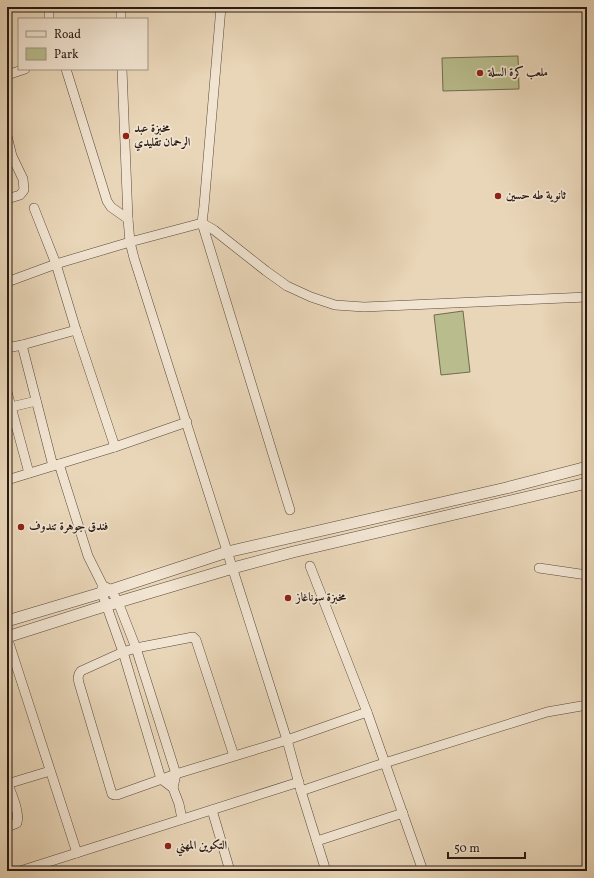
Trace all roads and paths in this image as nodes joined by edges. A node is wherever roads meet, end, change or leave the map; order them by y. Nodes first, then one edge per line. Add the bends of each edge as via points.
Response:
1 (49, 7) edge
2 (121, 7) edge
3 (221, 7) edge
4 (49, 18) edge
5 (121, 18) edge
6 (22, 70) edge
7 (66, 70) edge
8 (122, 70) edge
9 (7, 75) edge
10 (7, 136) edge
11 (10, 157) edge
12 (7, 199) edge
13 (34, 208) dead end
14 (128, 219) junction
15 (202, 223) junction
16 (130, 242) junction
17 (56, 264) junction
18 (7, 282) edge
19 (587, 297) edge
20 (76, 330) junction
21 (22, 345) junction
22 (7, 348) edge
23 (7, 392) edge
24 (36, 401) junction
25 (11, 408) junction
26 (187, 422) junction
27 (115, 447) junction
28 (56, 465) junction
29 (587, 467) edge
30 (29, 473) junction
31 (7, 480) edge
32 (587, 483) edge
33 (290, 510) dead end
34 (227, 552) junction
35 (310, 566) dead end
36 (233, 568) junction
37 (539, 568) dead end
38 (587, 575) edge
39 (105, 589) junction
40 (118, 602) junction
41 (107, 606) junction
42 (7, 621) edge
43 (7, 637) edge
44 (136, 648) junction
45 (123, 652) junction
46 (587, 705) edge
47 (367, 712) junction
48 (287, 740) junction
49 (234, 756) junction
50 (385, 763) junction
51 (50, 771) junction
52 (176, 774) junction
53 (161, 779) junction
54 (7, 783) edge
55 (300, 787) junction
56 (173, 788) junction
57 (212, 810) junction
58 (403, 813) junction
59 (182, 819) junction
60 (7, 827) edge
61 (317, 841) junction
62 (77, 853) junction
63 (20, 871) edge
64 (230, 871) edge
65 (326, 871) edge
66 (423, 871) edge

1 - 4 street
2 - 5 street
3 - 15 street
6 - 9 street
7 - 14 street via 107,201
8 - 14 street
10 - 11 street
11 - 12 street via 23,179 24,190
13 - 17 street
14 - 16 street
15 - 16 street
15 - 19 street via 287,286 335,305 364,307
15 - 33 street
16 - 17 street
16 - 26 street
17 - 18 street
17 - 20 street
20 - 21 street
20 - 27 street
21 - 22 street
21 - 24 street
23 - 25 street
24 - 25 street
24 - 28 street
25 - 30 street
26 - 27 street
26 - 34 street
27 - 28 street
28 - 30 street
28 - 39 street via 88,556
29 - 34 street
30 - 31 street
32 - 36 street
34 - 36 street
34 - 39 street
35 - 47 street
36 - 40 street
36 - 48 street
37 - 38 street
39 - 40 street
39 - 41 street
39 - 42 street
40 - 41 street
40 - 44 street
41 - 43 street
41 - 45 street
43 - 51 street
44 - 45 street
44 - 49 street via 191,636 195,638
44 - 52 street
45 - 53 street
45 - 53 street via 79,674 85,705 112,794 116,795
46 - 50 street via 547,712
47 - 48 street
47 - 50 street
48 - 49 street
48 - 55 street
49 - 52 street
50 - 55 street
50 - 58 street
51 - 54 street
51 - 62 street
52 - 53 street
52 - 56 street
53 - 56 street
54 - 60 street via 18,819 16,823
55 - 57 street
55 - 61 street
56 - 59 street
57 - 59 street
57 - 64 street
58 - 61 street
58 - 66 street
59 - 62 street
61 - 65 street
62 - 63 street

